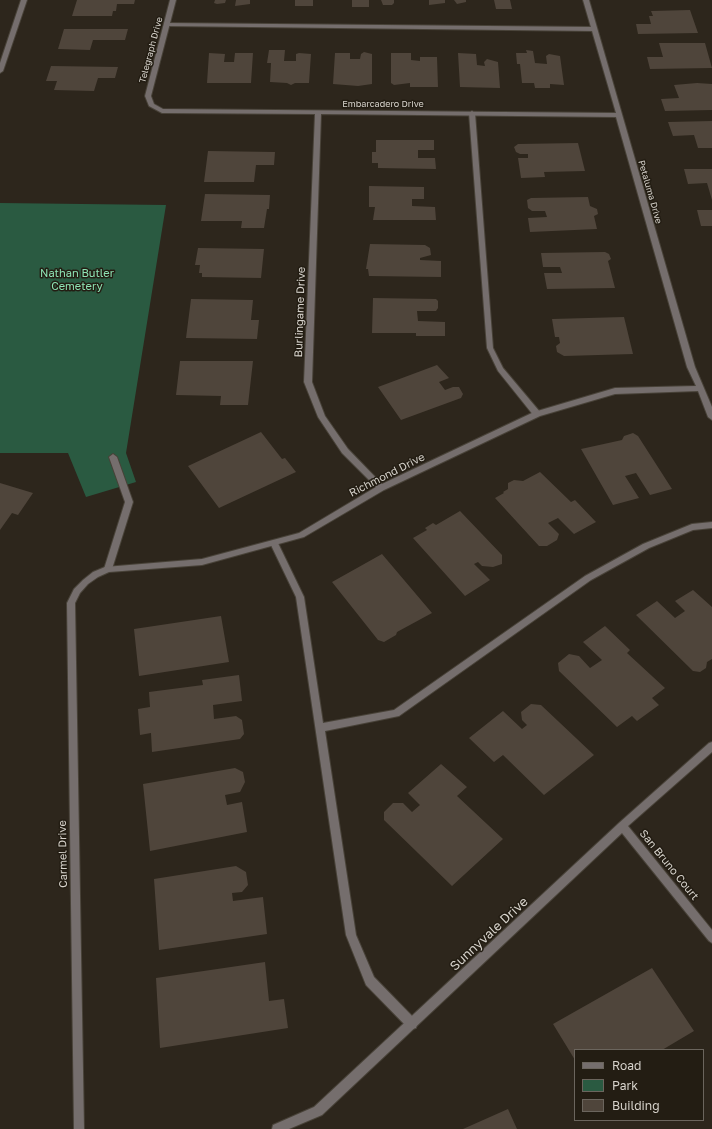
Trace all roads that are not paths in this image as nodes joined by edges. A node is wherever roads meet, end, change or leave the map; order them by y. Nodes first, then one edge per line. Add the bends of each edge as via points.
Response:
1 (24, 0) edge
2 (174, 0) edge
3 (586, 0) edge
4 (167, 25) junction
5 (594, 29) junction
6 (0, 71) edge
7 (151, 105) joint
8 (318, 112) junction
9 (472, 113) junction
10 (618, 115) junction
11 (701, 388) junction
12 (712, 402) edge
13 (537, 414) junction
14 (712, 417) edge
15 (113, 457) dead end
16 (381, 488) junction
17 (712, 525) edge
18 (274, 543) junction
19 (108, 570) junction
20 (84, 582) joint
21 (319, 728) junction
22 (712, 746) edge
23 (622, 826) junction
24 (712, 938) edge
25 (412, 1024) junction
26 (79, 1129) edge
27 (277, 1129) edge

1 - 6 street
2 - 4 street, Telegraph Drive
3 - 5 street, Petaluma Drive
4 - 5 street
4 - 7 street, Telegraph Drive via 148,96
5 - 10 street, Petaluma Drive
7 - 8 street, Embarcadero Drive via 170,112
8 - 9 street, Embarcadero Drive
8 - 16 street, Burlingame Drive via 308,382 322,417 345,451
9 - 10 street, Embarcadero Drive
9 - 13 street via 490,348 500,369
10 - 11 street, Petaluma Drive via 691,367
11 - 12 street, Petaluma Drive
11 - 13 street, Richmond Drive via 615,391
11 - 14 street, Petaluma Drive
13 - 16 street, Richmond Drive
15 - 19 street via 129,502
16 - 18 street, Richmond Drive via 301,536
17 - 21 street via 692,527 646,546 588,578 396,713
18 - 19 street, Richmond Drive via 202,562
18 - 21 street via 300,597
19 - 20 street, Richmond Drive via 95,574
20 - 26 street, Carmel Drive via 76,591 71,603
21 - 25 street via 351,935 370,981
22 - 23 street, Sunnyvale Drive
23 - 24 street, San Bruno Court
23 - 25 street, Sunnyvale Drive
25 - 27 street, Sunnyvale Drive via 318,1111

